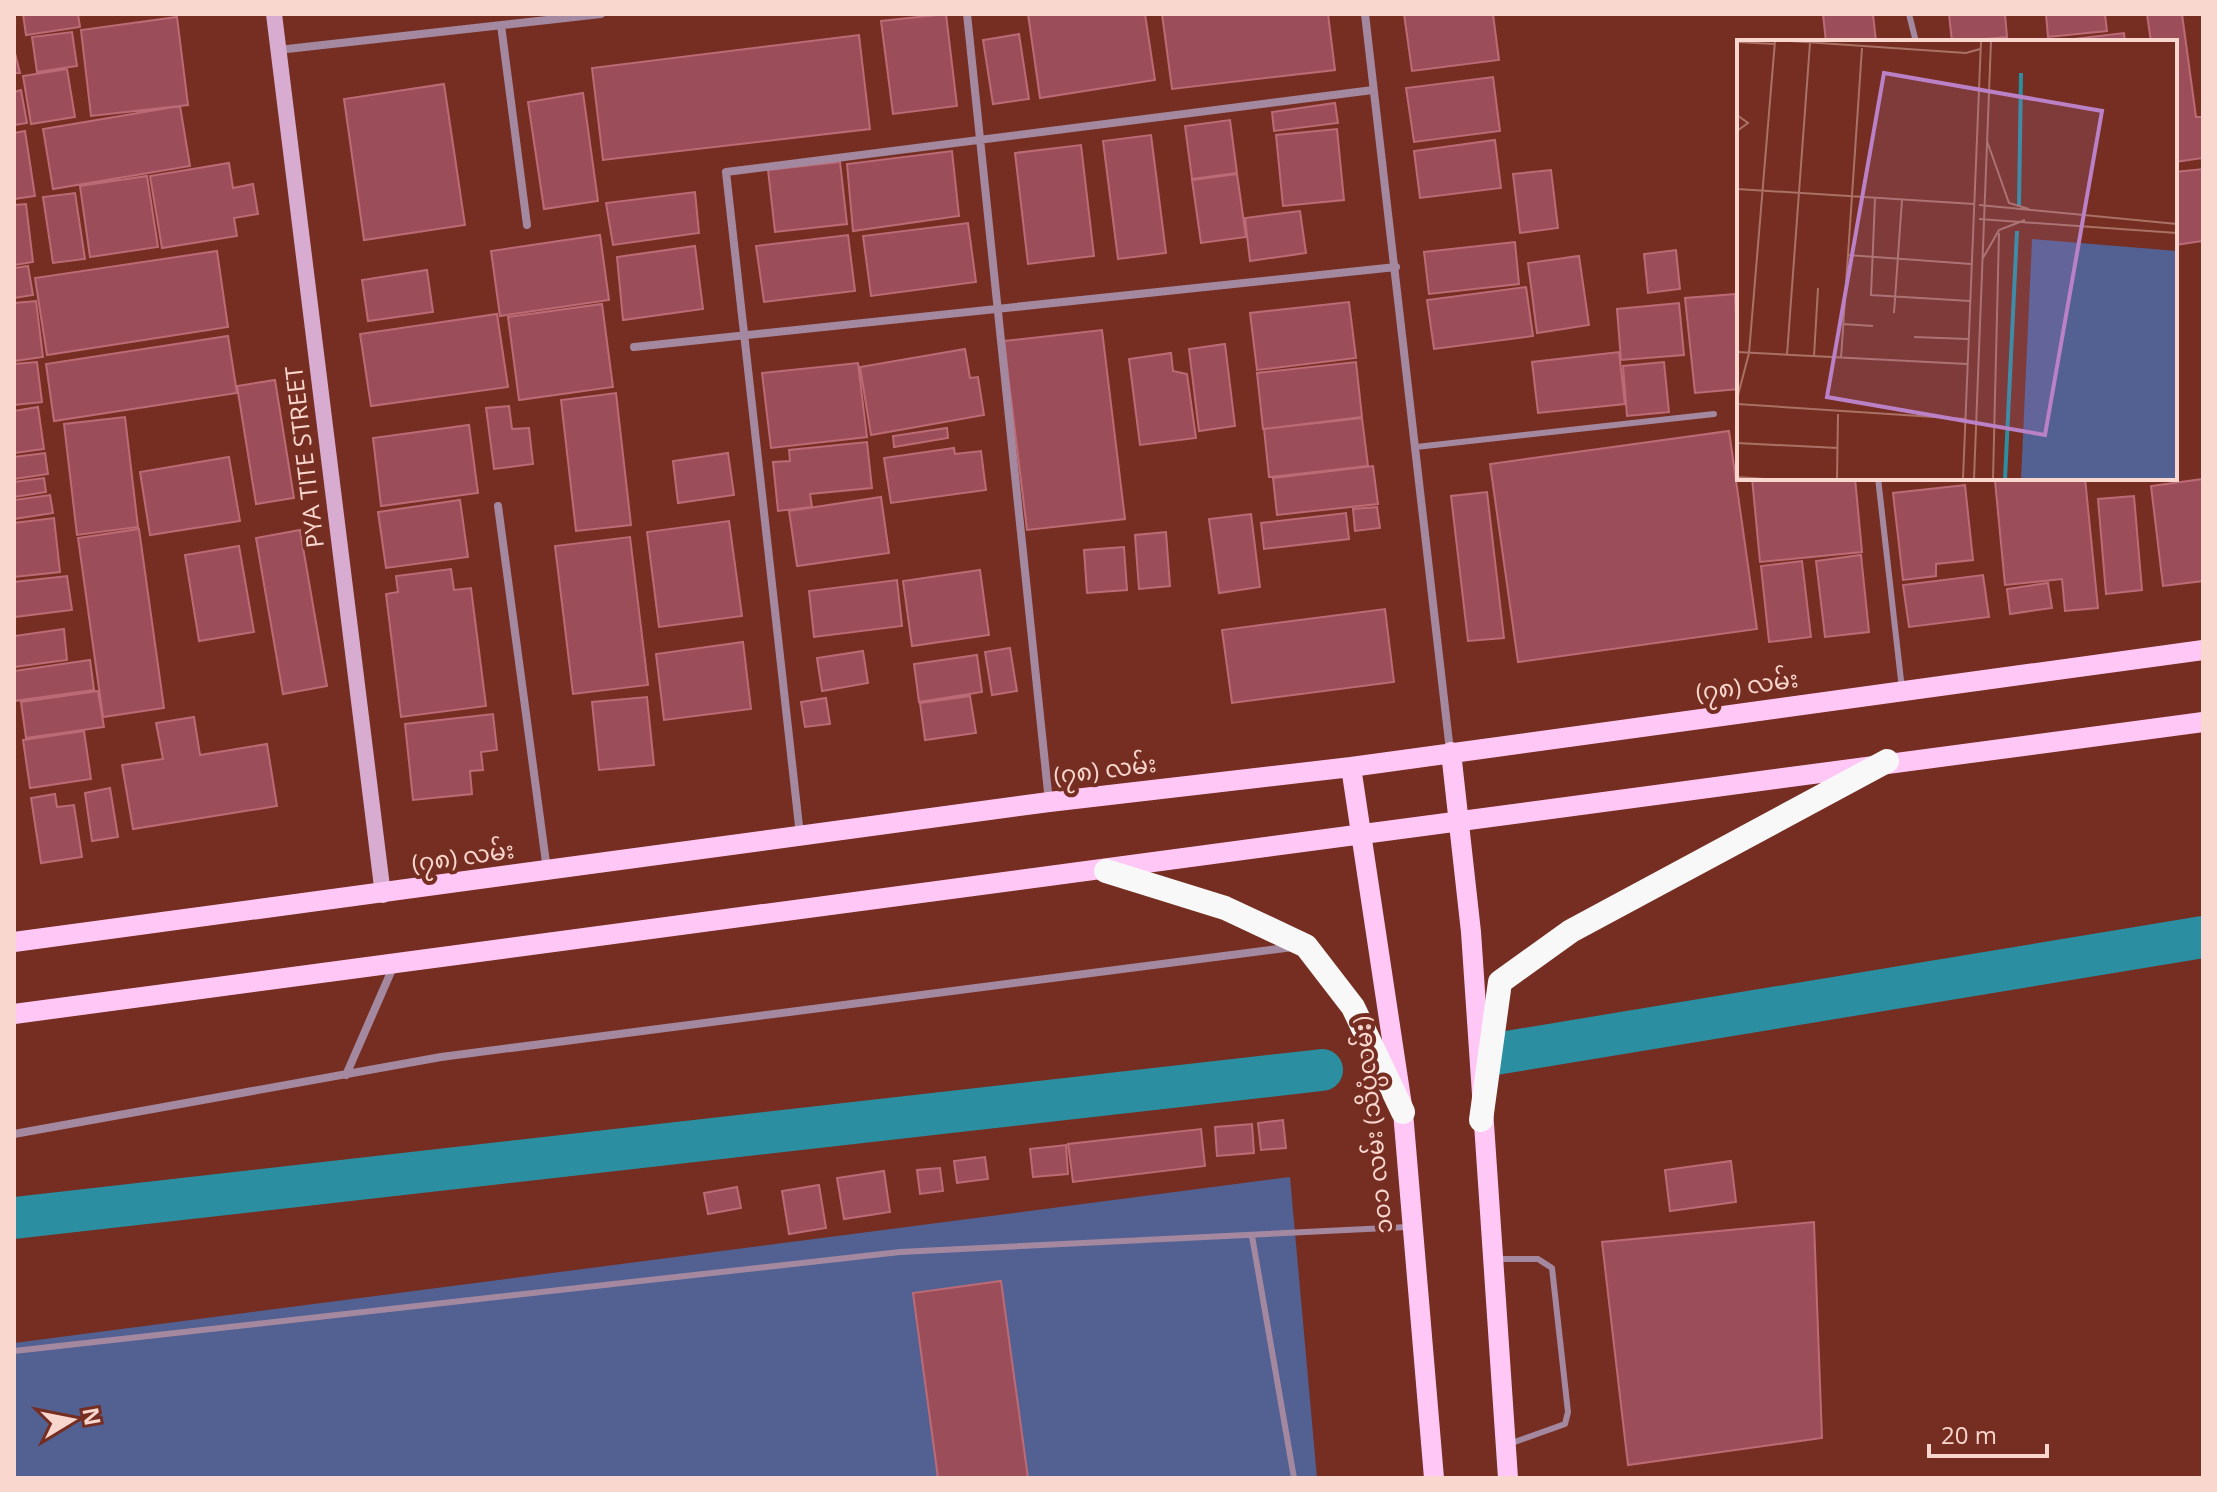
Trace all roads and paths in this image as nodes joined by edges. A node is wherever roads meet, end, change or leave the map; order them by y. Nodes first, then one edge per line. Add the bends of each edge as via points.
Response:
1 (274, 14) edge
2 (601, 14) edge
3 (967, 14) edge
4 (1365, 14) edge
5 (1909, 14) edge
6 (501, 25) junction
7 (1916, 40) edge
8 (278, 50) junction
9 (1373, 90) junction
10 (979, 137) junction
11 (527, 225) dead end
12 (1396, 267) junction
13 (996, 310) junction
14 (746, 336) junction
15 (634, 347) dead end
16 (1714, 414) dead end
17 (1416, 447) junction
18 (1878, 480) edge
19 (498, 506) dead end
20 (2203, 650) edge
21 (1903, 691) junction
22 (2203, 722) edge
23 (1451, 752) junction
24 (1887, 761) junction
25 (1351, 767) junction
26 (1049, 802) junction
27 (1458, 819) junction
28 (1360, 835) junction
29 (800, 836) junction
30 (547, 871) junction
31 (1106, 871) junction
32 (383, 895) junction
33 (14, 936) edge
34 (14, 942) edge
35 (1306, 946) junction
36 (395, 963) junction
37 (14, 1014) edge
38 (346, 1075) junction
39 (1403, 1112) junction
40 (1481, 1120) junction
41 (14, 1134) edge
42 (1411, 1227) junction
43 (1252, 1236) junction
44 (1491, 1258) junction
45 (14, 1351) edge
46 (1505, 1446) junction
47 (1294, 1478) edge
48 (1434, 1478) edge
49 (1508, 1478) edge

1 - 8 street, PYA TITE STREET
2 - 6 street
3 - 10 street
4 - 9 street
5 - 7 lane
6 - 8 street
6 - 11 street
8 - 32 street, PYA TITE STREET
9 - 10 street
9 - 12 street
10 - 13 street
10 - 14 street via 726,172
12 - 13 street
12 - 17 street
13 - 14 street
13 - 26 street
14 - 15 street
14 - 29 street
16 - 17 lane
17 - 23 street
18 - 21 lane
19 - 30 street
20 - 21 main road, (၇၈) လမ်း
21 - 23 main road, (၇၈) လမ်း
22 - 24 main road
23 - 25 main road, (၇၈) လမ်း
23 - 27 main road
24 - 27 main road
24 - 40 highway via 1571,931 1500,982
25 - 26 main road, (၇၈) လမ်း
25 - 28 main road, ၁၀၁ လမ်း (သိပ္ပံလမ်း)
26 - 29 main road, (၇၈) လမ်း
27 - 28 main road
27 - 40 main road via 1471,932
28 - 31 main road
28 - 39 main road, ၁၀၁ လမ်း (သိပ္ပံလမ်း)
29 - 30 main road, (၇၈) လမ်း
30 - 32 main road, (၇၈) လမ်း
31 - 35 highway via 1225,908
31 - 36 main road
32 - 34 main road, (၇၈) လမ်း
33 - 34 street
35 - 38 street via 441,1057
35 - 39 highway via 1353,1007
36 - 37 main road
36 - 38 street
38 - 41 street
39 - 42 main road, ၁၀၁ လမ်း (သိပ္ပံလမ်း)
40 - 44 main road
42 - 43 lane
42 - 48 main road, ၁၀၁ လမ်း (သိပ္ပံလမ်း)
43 - 45 lane via 900,1252
43 - 47 lane
44 - 46 main road
44 - 46 lane via 1538,1259 1552,1268 1568,1412 1565,1424 1551,1432
46 - 49 main road

